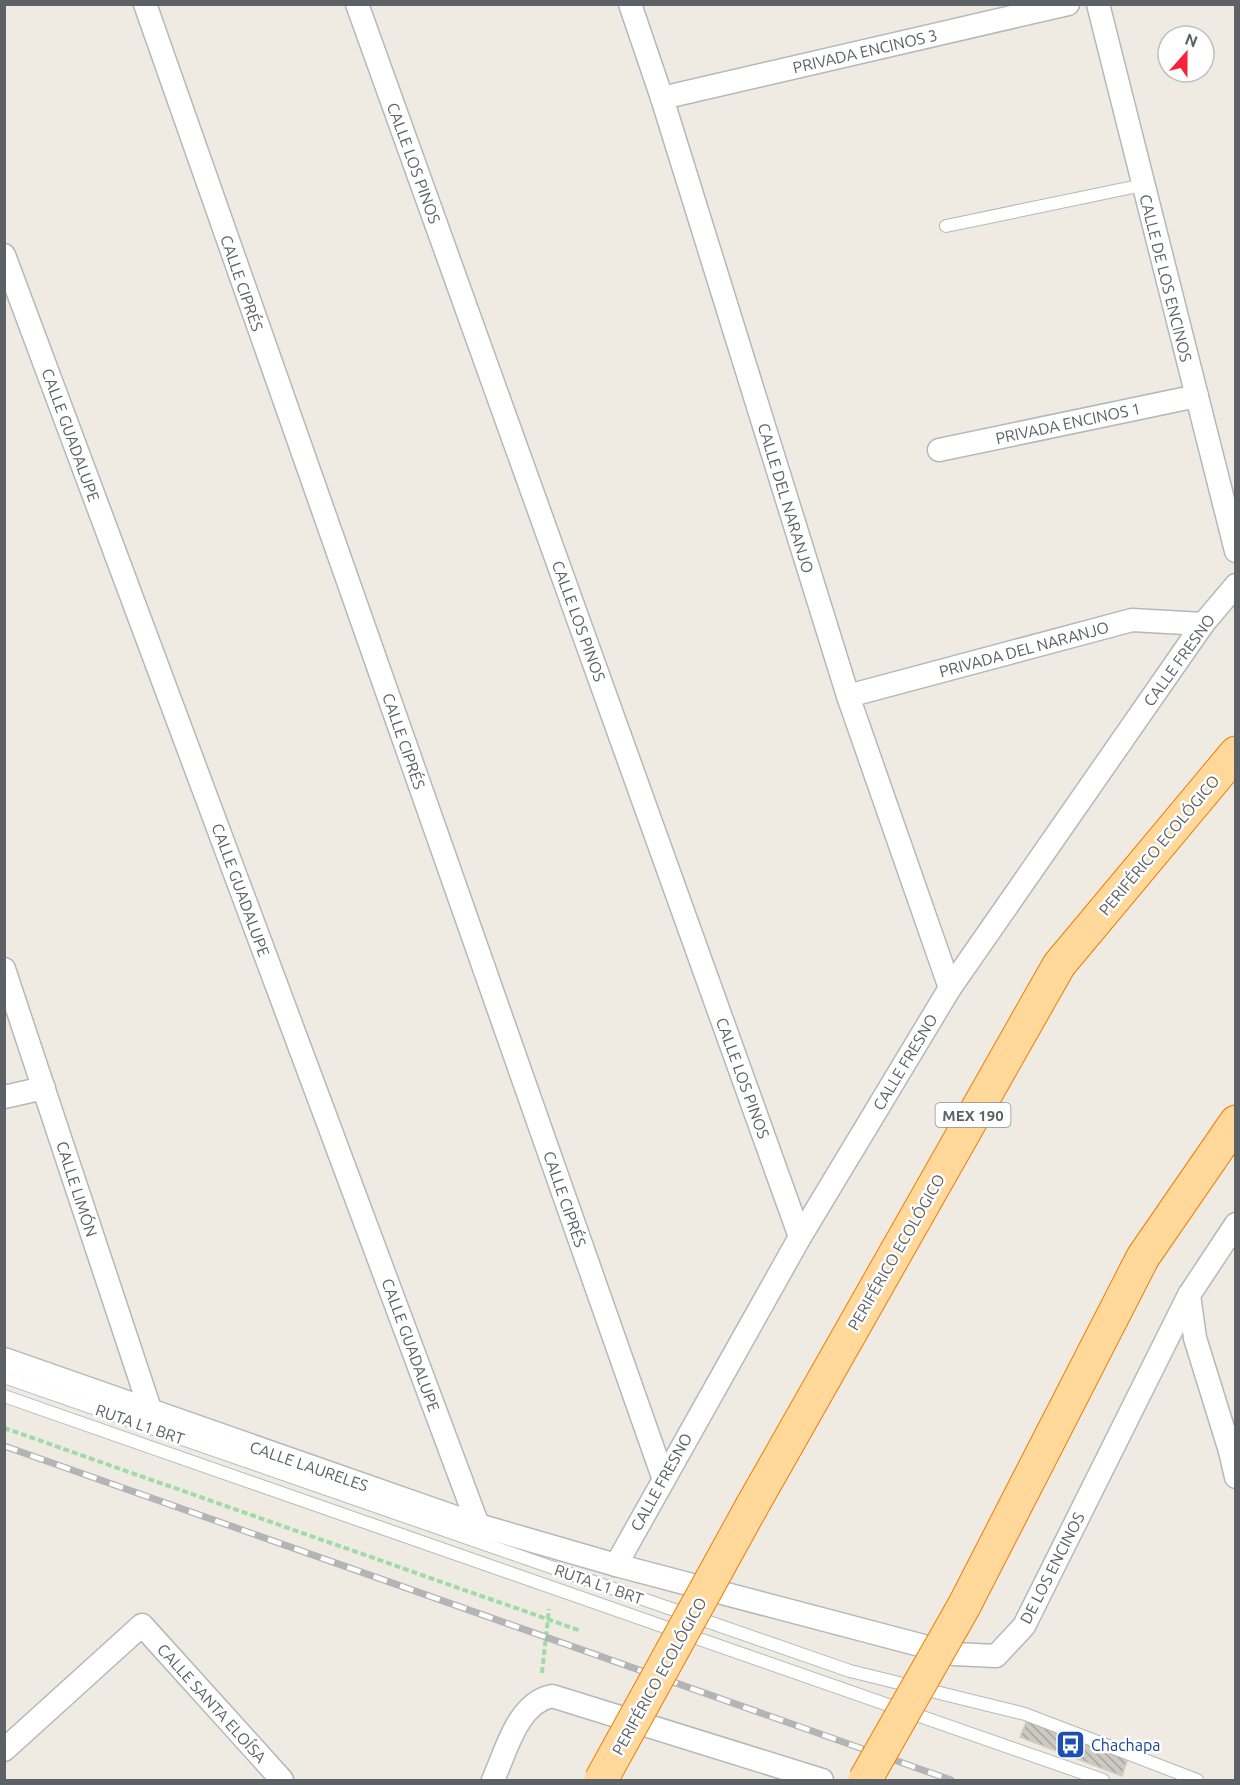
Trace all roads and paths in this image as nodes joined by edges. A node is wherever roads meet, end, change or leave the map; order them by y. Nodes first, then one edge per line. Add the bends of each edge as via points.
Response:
1 (145, 4) edge
2 (357, 4) edge
3 (630, 4) edge
4 (1068, 4) edge
5 (1098, 4) edge
6 (662, 98) junction
7 (1143, 185) junction
8 (946, 226) dead end
9 (4, 255) edge
10 (1197, 396) junction
11 (939, 450) dead end
12 (1236, 551) edge
13 (1236, 585) edge
14 (1203, 624) junction
15 (848, 696) junction
16 (1236, 753) edge
17 (4, 969) edge
18 (950, 988) junction
19 (44, 1088) junction
20 (4, 1097) edge
21 (1236, 1122) edge
22 (1236, 1224) edge
23 (800, 1237) junction
24 (1189, 1295) junction
25 (4, 1359) edge
26 (4, 1377) edge
27 (4, 1396) edge
28 (150, 1409) junction
29 (4, 1428) edge
30 (1233, 1450) edge
31 (663, 1477) junction
32 (1236, 1477) edge
33 (478, 1525) junction
34 (616, 1565) junction
35 (553, 1588) junction
36 (547, 1619) junction
37 (581, 1631) dead end
38 (541, 1698) junction
39 (4, 1750) edge
40 (282, 1780) edge
41 (493, 1780) edge
42 (601, 1780) edge
43 (822, 1780) edge
44 (865, 1780) edge
45 (1103, 1780) edge
46 (1197, 1780) edge

1 - 31 street, CALLE CIPRÉS
2 - 23 street, CALLE LOS PINOS
3 - 6 street, CALLE DEL NARANJO
4 - 6 street, PRIVADA ENCINOS 3
5 - 7 street, CALLE DE LOS ENCINOS
6 - 15 street, CALLE DEL NARANJO
7 - 8 lane
7 - 10 street, CALLE DE LOS ENCINOS
9 - 33 street, CALLE GUADALUPE
10 - 11 street, PRIVADA ENCINOS 1
10 - 12 street, CALLE DE LOS ENCINOS
13 - 14 street, CALLE FRESNO
14 - 15 street, PRIVADA DEL NARANJO via 1132,620
14 - 18 street, CALLE FRESNO
15 - 18 street, CALLE DEL NARANJO
16 - 42 highway, PERIFÉRICO ECOLÓGICO / MEX 190, bridge via 1059,965
17 - 19 street, CALLE LIMÓN
18 - 23 street, CALLE FRESNO
19 - 20 street
19 - 28 street, CALLE LIMÓN
21 - 44 highway, bridge via 1143,1257 964,1606
22 - 24 street, DE LOS ENCINOS
23 - 31 street, CALLE FRESNO
24 - 30 street via 1196,1338
24 - 34 street, DE LOS ENCINOS via 1024,1626 996,1656 954,1654
25 - 28 street, CALLE LAURELES
26 - 46 lane, RUTA L1 BRT via 850,1671 1025,1714
27 - 35 lane, RUTA L1 BRT
28 - 33 street, CALLE LAURELES
29 - 36 path
30 - 32 street
31 - 34 street, CALLE FRESNO
33 - 34 street, CALLE LAURELES
35 - 36 path
35 - 45 lane, RUTA L1 BRT
36 - 37 path
36 - 38 path
38 - 41 street via 520,1720
38 - 43 street via 566,1698
39 - 40 street, CALLE SANTA ELOÍSA via 142,1625

